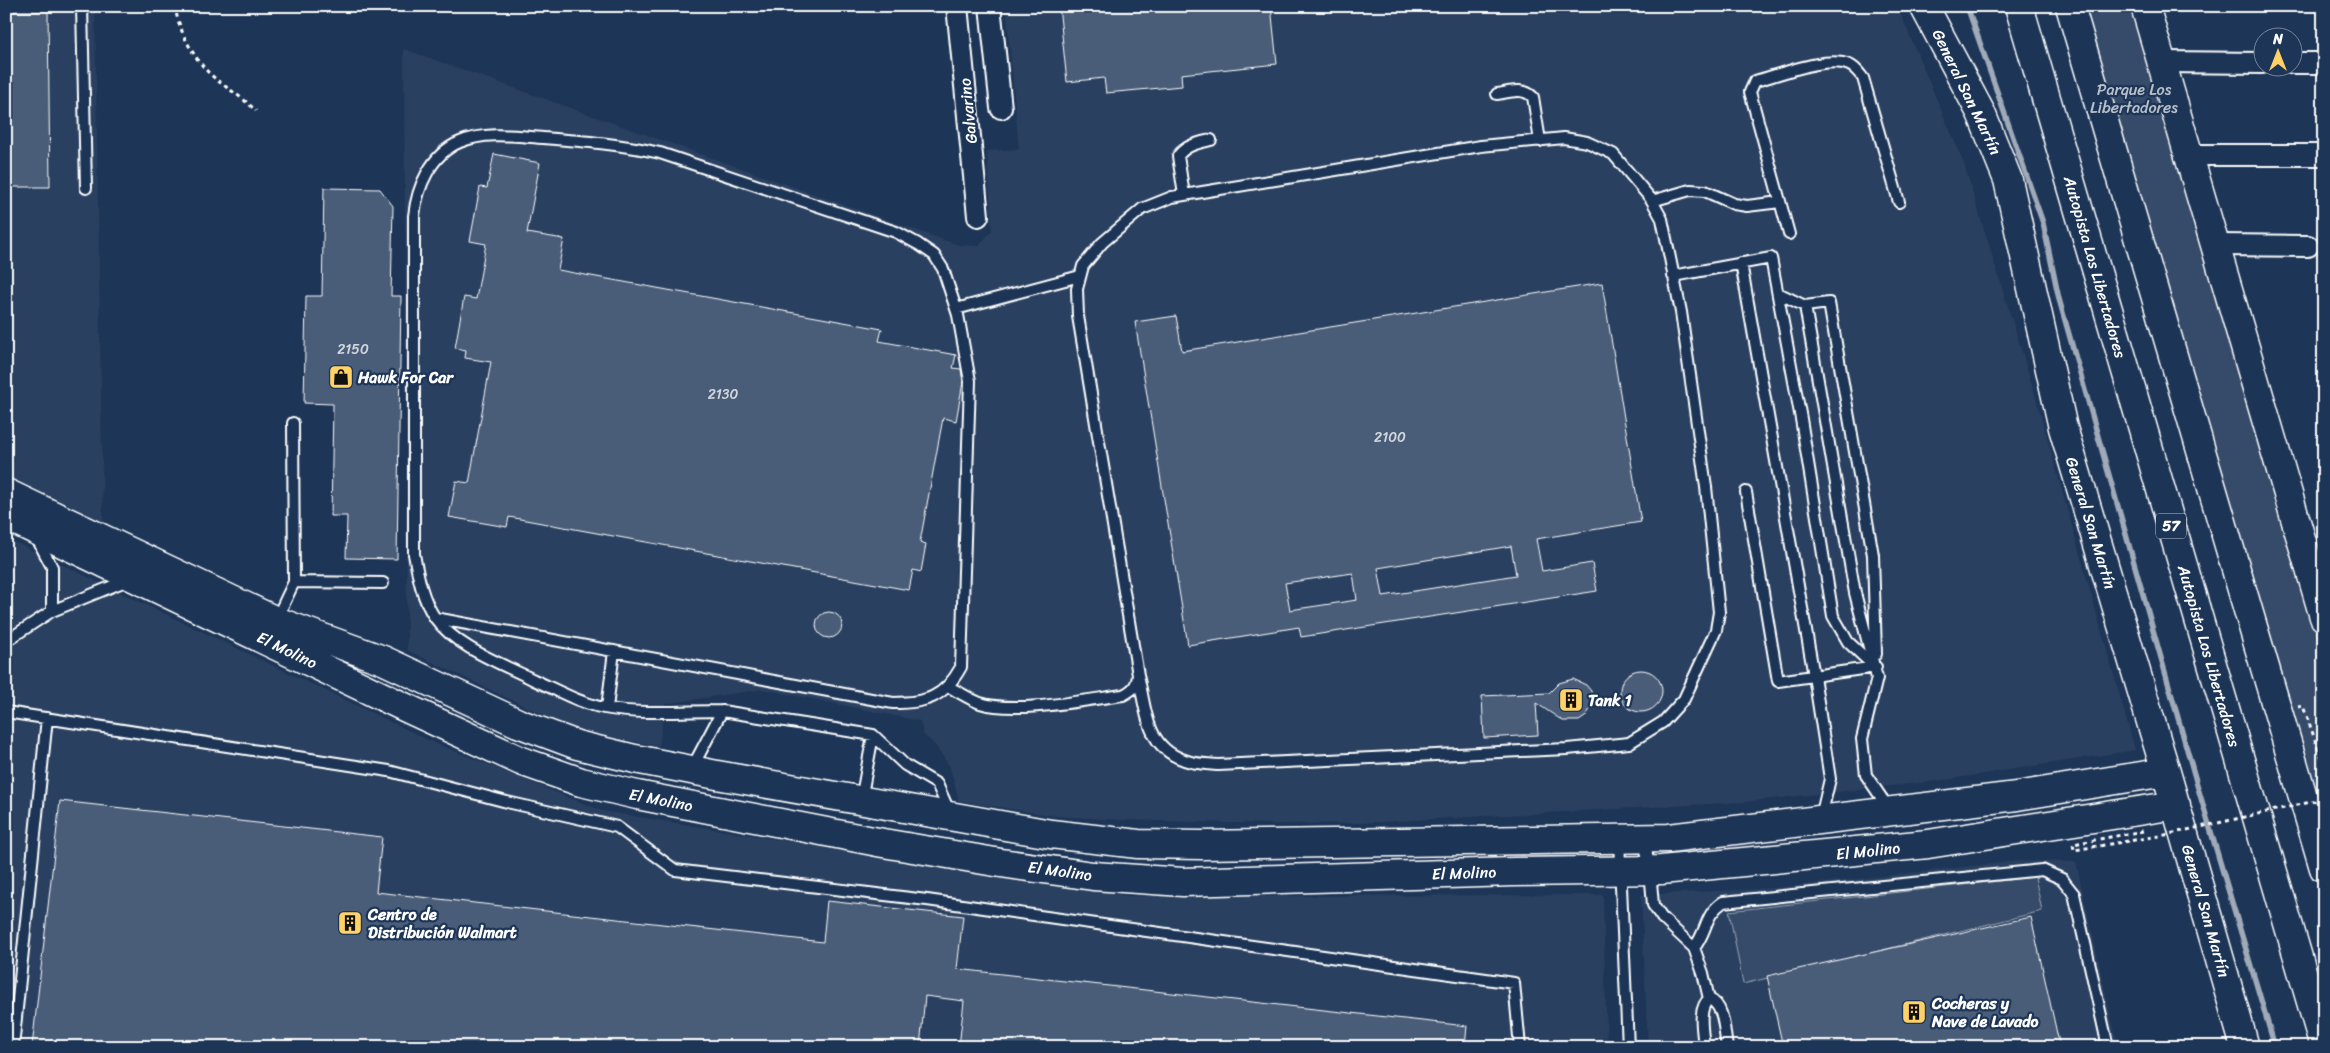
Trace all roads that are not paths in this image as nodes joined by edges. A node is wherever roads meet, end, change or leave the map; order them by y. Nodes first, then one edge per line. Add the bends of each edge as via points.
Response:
1 (82, 6) edge
2 (1924, 6) edge
3 (2018, 6) edge
4 (2070, 6) edge
5 (2145, 6) edge
6 (990, 11) edge
7 (958, 13) edge
8 (2162, 62) junction
9 (2252, 63) edge
10 (2302, 63) edge
11 (2324, 63) edge
12 (1497, 94) dead end
13 (1001, 108) dead end
14 (1211, 140) dead end
15 (1540, 140) junction
16 (2189, 155) junction
17 (2324, 155) edge
18 (86, 188) dead end
19 (1184, 195) junction
20 (1652, 201) junction
21 (1780, 202) junction
22 (1899, 202) dead end
23 (978, 216) dead end
24 (1789, 234) dead end
25 (2216, 245) junction
26 (2308, 246) dead end
27 (1741, 264) junction
28 (1080, 276) junction
29 (1673, 276) junction
30 (1778, 293) junction
31 (1805, 306) junction
32 (956, 309) junction
33 (293, 423) dead end
34 (1746, 492) dead end
35 (6, 493) edge
36 (6, 516) edge
37 (31, 527) junction
38 (140, 568) junction
39 (294, 582) junction
40 (383, 583) dead end
41 (52, 611) junction
42 (2324, 617) edge
43 (435, 618) junction
44 (276, 621) junction
45 (6, 641) edge
46 (614, 651) junction
47 (1876, 668) junction
48 (416, 675) junction
49 (1138, 676) junction
50 (1814, 676) junction
51 (948, 687) junction
52 (402, 706) junction
53 (607, 708) junction
54 (722, 710) junction
55 (6, 712) edge
56 (48, 718) junction
57 (873, 735) junction
58 (691, 769) junction
59 (2166, 772) junction
60 (722, 775) junction
61 (2017, 796) junction
62 (861, 800) junction
63 (2176, 805) junction
64 (714, 810) junction
65 (1891, 812) junction
66 (945, 816) junction
67 (1820, 820) junction
68 (2008, 832) junction
69 (1631, 839) junction
70 (1133, 843) junction
71 (2324, 868) edge
72 (1620, 870) junction
73 (1650, 870) junction
74 (1122, 880) junction
75 (1694, 948) junction
76 (1709, 999) junction
77 (2324, 1046) edge
78 (13, 1047) edge
79 (1520, 1047) edge
80 (1628, 1047) edge
81 (1704, 1047) edge
82 (1727, 1047) edge
83 (2108, 1047) edge
84 (2244, 1047) edge

1 - 18 lane
2 - 59 main road, General San Martín via 1981,113 2008,180 2063,428
3 - 77 main road, Autopista Los Libertadores / 57
4 - 71 main road
5 - 8 main road
6 - 7 street
6 - 13 street, Galvarino
7 - 23 street, Galvarino
8 - 9 street
8 - 16 main road
10 - 11 street
12 - 15 lane via 1520,91 1533,97
14 - 19 lane via 1183,149 1178,156
15 - 19 lane via 1481,146
15 - 20 lane via 1564,138 1587,142 1613,154
16 - 17 street
16 - 25 main road
19 - 28 lane via 1142,210 1102,243 1083,266
20 - 21 lane via 1690,190 1706,191 1734,204 1747,206
20 - 29 lane via 1662,219
21 - 22 lane via 1750,92 1755,81 1830,61 1850,65 1863,78
21 - 24 lane
25 - 26 street
25 - 42 main road
27 - 29 lane
27 - 30 lane via 1771,258
27 - 50 lane
28 - 32 lane
28 - 49 lane via 1078,316
29 - 49 lane via 1706,487 1719,612 1716,630 1684,699 1663,722 1629,743 1567,749 1218,765 1190,762 1163,748 1151,735
30 - 31 lane
30 - 47 lane via 1802,419 1833,616 1848,642
31 - 47 lane via 1854,593
31 - 47 lane via 1829,303 1873,556
32 - 43 lane via 934,256 896,232 669,156 633,147 503,135 458,142 429,169 420,185 414,216 414,554 422,591
32 - 51 lane via 970,381 963,655 961,668
33 - 39 lane
34 - 50 lane via 1778,681
35 - 38 main road, El Molino
36 - 37 main road, El Molino
37 - 38 main road, El Molino
37 - 41 lane via 52,567
38 - 41 lane
38 - 44 main road, El Molino
38 - 52 main road, El Molino
39 - 40 lane
39 - 44 lane
41 - 45 lane
43 - 46 lane
43 - 53 lane via 474,651 585,704
44 - 48 main road, El Molino
46 - 51 lane via 893,703 927,700
46 - 53 lane
47 - 50 lane
47 - 65 lane via 1877,678 1862,739 1866,775
48 - 52 main road via 403,688
48 - 58 main road, El Molino via 518,723 569,742 606,753
49 - 51 lane via 1138,684 1124,695 1051,705 982,703
50 - 67 lane via 1830,779
52 - 64 main road, El Molino via 521,761 566,777 609,790
53 - 54 lane
54 - 57 lane
54 - 58 lane
55 - 56 lane
56 - 78 lane
56 - 79 lane via 389,770 616,827 675,870 927,900 1514,984
57 - 62 lane
57 - 66 lane via 905,765 936,784 946,804
58 - 60 main road, El Molino
59 - 61 main road, El Molino
59 - 63 main road, General San Martín
60 - 62 main road, El Molino
60 - 64 main road via 710,792
61 - 65 main road, El Molino
61 - 68 main road via 2022,813 2017,825
62 - 66 main road, El Molino
63 - 68 main road, El Molino
63 - 84 main road, General San Martín
64 - 74 main road, El Molino via 1001,864
65 - 67 main road, El Molino
66 - 70 main road, El Molino via 1052,834
67 - 69 main road, El Molino via 1669,838
68 - 73 main road, El Molino via 1839,854
69 - 70 main road, El Molino via 1209,845
69 - 72 lane
69 - 73 lane
70 - 74 main road via 1137,848 1138,861
72 - 73 main road, El Molino
72 - 74 main road, El Molino via 1183,882
72 - 80 lane
73 - 75 lane via 1653,905
75 - 76 lane via 1704,973
75 - 83 lane via 1702,937 1712,909 1723,902 2042,870 2062,879 2074,894
76 - 81 lane via 1702,1009
76 - 82 lane via 1720,1007

